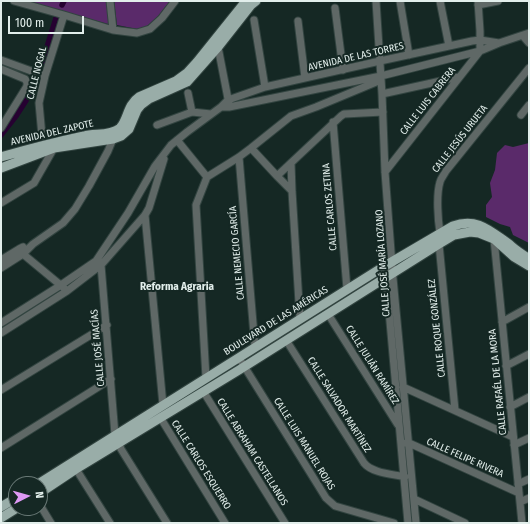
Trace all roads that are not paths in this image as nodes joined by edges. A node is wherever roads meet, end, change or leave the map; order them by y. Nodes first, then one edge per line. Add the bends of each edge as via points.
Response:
1 (14, 1) edge
2 (110, 1) edge
3 (175, 1) edge
4 (246, 1) edge
5 (256, 1) edge
6 (376, 1) edge
7 (400, 1) edge
8 (440, 1) edge
9 (498, 1) edge
10 (478, 3) edge
11 (335, 8) dead end
12 (64, 15) junction
13 (254, 20) dead end
14 (298, 21) dead end
15 (113, 30) junction
16 (526, 34) edge
17 (480, 40) junction
18 (499, 43) junction
19 (529, 43) edge
20 (449, 46) junction
21 (218, 47) junction
22 (480, 51) junction
23 (409, 55) junction
24 (1, 60) edge
25 (380, 61) junction
26 (529, 68) edge
27 (1, 70) edge
28 (343, 70) junction
29 (45, 76) junction
30 (459, 77) junction
31 (305, 78) junction
32 (381, 78) junction
33 (265, 87) junction
34 (188, 93) dead end
35 (382, 94) junction
36 (228, 103) junction
37 (529, 105) edge
38 (192, 112) junction
39 (383, 112) junction
40 (211, 114) junction
41 (521, 115) dead end
42 (4, 119) edge
43 (333, 122) junction
44 (157, 125) dead end
45 (1, 128) edge
46 (42, 136) dead end
47 (110, 136) junction
48 (177, 140) junction
49 (54, 148) junction
50 (251, 148) junction
51 (166, 153) junction
52 (1, 157) edge
53 (239, 157) junction
54 (291, 163) junction
55 (1, 168) edge
56 (385, 172) junction
57 (277, 176) junction
58 (207, 177) junction
59 (292, 191) junction
60 (1, 203) edge
61 (145, 215) junction
62 (440, 233) junction
63 (494, 239) junction
64 (439, 244) junction
65 (508, 244) junction
66 (21, 251) junction
67 (529, 252) edge
68 (514, 257) junction
69 (529, 259) edge
70 (1, 260) edge
71 (99, 263) junction
72 (389, 263) junction
73 (529, 266) edge
74 (1, 268) edge
75 (529, 272) edge
76 (390, 275) junction
77 (61, 285) junction
78 (347, 289) junction
79 (67, 291) junction
80 (529, 308) edge
81 (328, 314) junction
82 (300, 319) junction
83 (502, 322) junction
84 (1, 323) edge
85 (107, 325) junction
86 (1, 333) edge
87 (286, 340) junction
88 (255, 347) junction
89 (529, 354) edge
90 (239, 358) junction
91 (506, 366) junction
92 (244, 367) junction
93 (206, 378) junction
94 (111, 379) junction
95 (403, 387) junction
96 (1, 390) edge
97 (203, 391) junction
98 (529, 397) edge
99 (162, 405) junction
100 (510, 407) junction
101 (455, 410) junction
102 (160, 417) junction
103 (400, 428) junction
104 (513, 437) junction
105 (529, 438) edge
106 (117, 439) junction
107 (405, 444) junction
108 (514, 445) junction
109 (1, 448) edge
110 (76, 469) junction
111 (404, 477) junction
112 (48, 478) edge
113 (529, 479) edge
114 (518, 484) junction
115 (48, 488) edge
116 (519, 493) junction
117 (529, 498) edge
118 (414, 499) junction
119 (520, 502) junction
120 (110, 523) edge
121 (167, 523) edge
122 (225, 523) edge
123 (285, 523) edge
124 (394, 523) edge
125 (408, 523) edge
126 (416, 523) edge
127 (465, 523) edge
128 (522, 523) edge

1 - 12 street
2 - 15 street
3 - 15 street via 150,29 137,33
4 - 47 main road via 187,73 176,81 134,100 120,128
5 - 21 main road
6 - 25 street, CALLE JOSÉ MARÍA LOZANO
7 - 23 street
8 - 20 street
9 - 10 street
10 - 17 street
11 - 28 street
12 - 15 street
12 - 29 street, CALLE NOGAL
13 - 33 street
14 - 31 street
16 - 18 street, AVENIDA DE LAS TORRES
16 - 19 street
17 - 18 street, AVENIDA DE LAS TORRES
17 - 20 street, AVENIDA DE LAS TORRES
17 - 22 street
18 - 22 street, AVENIDA DE LAS TORRES
20 - 23 street, AVENIDA DE LAS TORRES
21 - 36 street
21 - 47 main road via 187,82 148,99 137,110 129,129 121,136
22 - 30 street, CALLE LUIS CABRERA
22 - 32 street, AVENIDA DE LAS TORRES
23 - 25 street, AVENIDA DE LAS TORRES
24 - 29 street
25 - 28 street, AVENIDA DE LAS TORRES
25 - 32 street, CALLE JOSÉ MARÍA LOZANO
26 - 62 street, CALLE JESÚS URUETA via 440,181
27 - 42 street, CALLE NOGAL via 27,82 27,86
28 - 31 street, AVENIDA DE LAS TORRES
29 - 46 street, CALLE NOGAL via 39,103
30 - 35 street
30 - 56 street, CALLE LUIS CABRERA
31 - 33 street, AVENIDA DE LAS TORRES
32 - 35 street, CALLE JOSÉ MARÍA LOZANO
32 - 36 street, AVENIDA DE LAS TORRES
32 - 50 street via 291,116
33 - 36 street, AVENIDA DE LAS TORRES
34 - 38 street
35 - 39 street, CALLE JOSÉ MARÍA LOZANO
36 - 40 street, AVENIDA DE LAS TORRES
37 - 41 street
38 - 40 street
38 - 44 street
39 - 43 street via 344,114
39 - 56 street, CALLE JOSÉ MARÍA LOZANO
40 - 48 street, AVENIDA DE LAS TORRES
42 - 45 street, CALLE NOGAL
43 - 54 street
43 - 78 street, CALLE CARLOS ZETINA
47 - 49 main road, AVENIDA DEL ZAPOTE
47 - 52 main road, AVENIDA DEL ZAPOTE via 87,135
47 - 66 street via 108,151 75,210 63,223
48 - 51 street, AVENIDA DE LAS TORRES
48 - 58 street
49 - 55 main road, AVENIDA DEL ZAPOTE
49 - 60 street via 34,183
50 - 53 street
50 - 57 street
51 - 61 street
51 - 71 street, AVENIDA DE LAS TORRES
53 - 58 street
53 - 88 street, CALLE NEMECIO GARCÍA
54 - 57 street
54 - 59 street
56 - 72 street, CALLE JOSÉ MARÍA LOZANO
57 - 59 street
58 - 93 street via 196,205
59 - 82 street
61 - 71 street
61 - 99 street
62 - 65 main road, BOULEVARD DE LAS AMÉRICAS via 459,224 477,224 495,233
62 - 72 main road, BOULEVARD DE LAS AMÉRICAS
63 - 64 main road, BOULEVARD DE LAS AMÉRICAS via 470,232 454,235
63 - 68 main road, BOULEVARD DE LAS AMÉRICAS
63 - 83 street, CALLE RAFAÉL DE LA MORA
64 - 76 main road, BOULEVARD DE LAS AMÉRICAS
64 - 101 street, CALLE ROQUE GONZÁLEZ
65 - 67 main road
65 - 69 main road, BOULEVARD DE LAS AMÉRICAS
66 - 70 street
66 - 74 street
66 - 77 street
68 - 73 main road, BOULEVARD DE LAS AMÉRICAS
68 - 75 main road
71 - 77 street
71 - 79 street
71 - 85 street, CALLE JOSÉ MACÍAS
72 - 76 street, CALLE JOSÉ MARÍA LOZANO
72 - 78 main road, BOULEVARD DE LAS AMÉRICAS
76 - 81 main road, BOULEVARD DE LAS AMÉRICAS
76 - 95 street, CALLE JOSÉ MARÍA LOZANO
76 - 103 street, CALLE JOSÉ MARÍA LOZANO
77 - 79 street
77 - 84 street
78 - 82 main road, BOULEVARD DE LAS AMÉRICAS
79 - 86 street
80 - 83 street
81 - 87 main road, BOULEVARD DE LAS AMÉRICAS
81 - 103 street, CALLE JULIÁN RAMÍREZ
82 - 88 main road, BOULEVARD DE LAS AMÉRICAS
83 - 91 street, CALLE RAFAÉL DE LA MORA
85 - 94 street, CALLE JOSÉ MACÍAS
85 - 96 street
87 - 92 main road, BOULEVARD DE LAS AMÉRICAS
87 - 111 street, CALLE SALVADOR MARTÍNEZ via 364,464 375,470
88 - 90 main road, BOULEVARD DE LAS AMÉRICAS
89 - 91 street
90 - 92 street, CALLE LUIS MANUEL ROJAS
90 - 93 main road, BOULEVARD DE LAS AMÉRICAS
91 - 100 street, CALLE RAFAÉL DE LA MORA
92 - 97 main road, BOULEVARD DE LAS AMÉRICAS
92 - 124 street, CALLE LUIS MANUEL ROJAS via 326,498 335,506
93 - 99 main road, BOULEVARD DE LAS AMÉRICAS
94 - 106 street, CALLE JOSÉ MACÍAS
94 - 109 street
95 - 101 street
95 - 107 street, CALLE JOSÉ MARÍA LOZANO
97 - 102 main road, BOULEVARD DE LAS AMÉRICAS
97 - 123 street, CALLE ABRAHAM CASTELLANOS
98 - 100 street
99 - 106 main road, BOULEVARD DE LAS AMÉRICAS
100 - 104 street, CALLE RAFAÉL DE LA MORA
101 - 104 street
102 - 106 main road, BOULEVARD DE LAS AMÉRICAS
102 - 122 street, CALLE CARLOS ESQUERRO
103 - 107 street, CALLE JOSÉ MARÍA LOZANO
104 - 108 street, CALLE RAFAÉL DE LA MORA
105 - 108 street
106 - 110 main road, BOULEVARD DE LAS AMÉRICAS
106 - 112 main road, BOULEVARD DE LAS AMÉRICAS
106 - 121 street
107 - 111 street, CALLE JOSÉ MARÍA LOZANO
107 - 116 street, CALLE FELIPE RIVERA
107 - 118 street, CALLE JOSÉ MARÍA LOZANO
108 - 114 street, CALLE RAFAÉL DE LA MORA
110 - 115 main road, BOULEVARD DE LAS AMÉRICAS
110 - 120 street
111 - 125 street, CALLE JOSÉ MARÍA LOZANO
113 - 114 street
114 - 116 street, CALLE RAFAÉL DE LA MORA
116 - 119 street, CALLE RAFAÉL DE LA MORA
117 - 119 street
118 - 126 street, CALLE JOSÉ MARÍA LOZANO
118 - 127 street
119 - 128 street, CALLE RAFAÉL DE LA MORA

